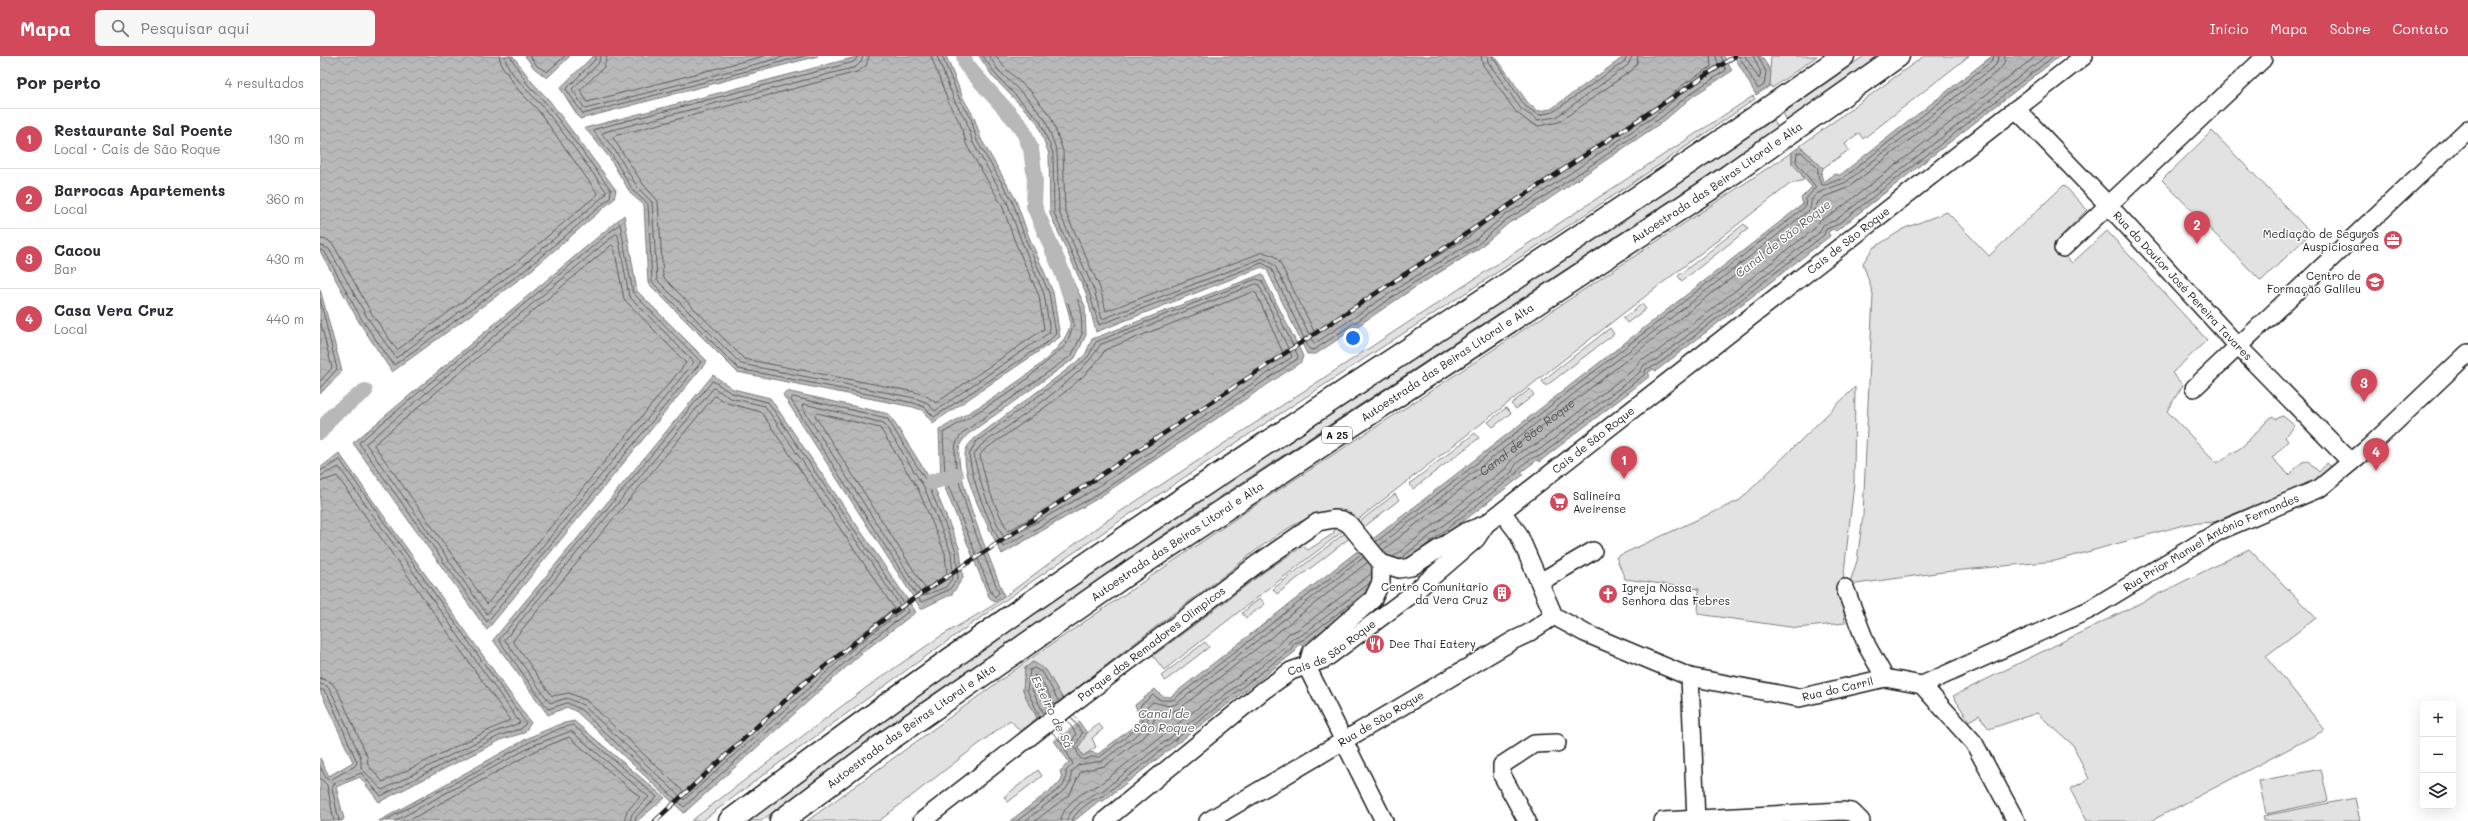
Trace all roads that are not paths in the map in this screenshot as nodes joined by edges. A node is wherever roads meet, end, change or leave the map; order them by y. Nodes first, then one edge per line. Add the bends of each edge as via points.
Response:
1 (1843, 56) edge
2 (1898, 56) edge
3 (2084, 56) edge
4 (2263, 59) dead end
5 (2016, 109) junction
6 (2465, 137) edge
7 (2108, 205) junction
8 (2063, 248) dead end
9 (2238, 346) junction
10 (2468, 353) edge
11 (2194, 388) dead end
12 (2351, 462) junction
13 (1502, 512) junction
14 (1486, 524) junction
15 (1593, 551) dead end
16 (1381, 563) junction
17 (1540, 582) junction
18 (1845, 588) dead end
19 (1554, 616) junction
20 (1307, 667) junction
21 (1690, 677) junction
22 (1885, 678) junction
23 (1922, 685) junction
24 (1344, 742) junction
25 (1557, 743) dead end
26 (1696, 820) edge
27 (730, 821) edge
28 (780, 821) edge
29 (922, 821) edge
30 (1104, 821) edge
31 (1208, 821) edge
32 (1384, 821) edge
33 (1527, 821) edge
34 (1663, 821) edge
35 (1861, 821) edge
36 (2016, 821) edge

1 - 27 highway, A 25 via 1696,160 1114,545 866,719
2 - 28 highway, Autoestrada das Beiras Litoral e Alta / A 25 via 1713,187 1133,570 889,740
3 - 5 street, Cais de São Roque
4 - 7 street
5 - 7 street, Rua do Doutor José Pereira Tavares
5 - 13 street, Cais de São Roque
6 - 9 street
7 - 8 street
7 - 9 street, Rua do Doutor José Pereira Tavares
9 - 11 street
9 - 12 street, Rua do Doutor José Pereira Tavares
10 - 12 street, Rua Prior Manuel António Fernandes
12 - 23 street, Rua Prior Manuel António Fernandes via 2316,491 2219,530 2089,610
13 - 14 street, Cais de São Roque
13 - 17 street via 1518,533
14 - 16 street via 1465,532 1411,567 1399,568
14 - 20 street, Cais de São Roque via 1476,539 1411,595 1325,659
15 - 17 street
16 - 20 street via 1381,582 1373,599 1311,653
16 - 29 street, Parque dos Remadores Olímpicos via 1349,524 1342,520 1326,519 1257,564
17 - 19 street
18 - 22 street via 1867,646
19 - 21 street, Rua do Carril via 1585,633
19 - 24 street, Rua de São Roque
20 - 24 street
20 - 30 street, Cais de São Roque via 1290,671 1264,690
21 - 22 street, Rua do Carril via 1799,698
21 - 26 street
22 - 23 street, Rua do Carril
23 - 36 street via 1974,744
24 - 31 street, Rua de São Roque
24 - 32 street
25 - 33 street via 1534,744 1502,764 1502,775
26 - 34 street
26 - 35 street via 1842,811 1852,812

